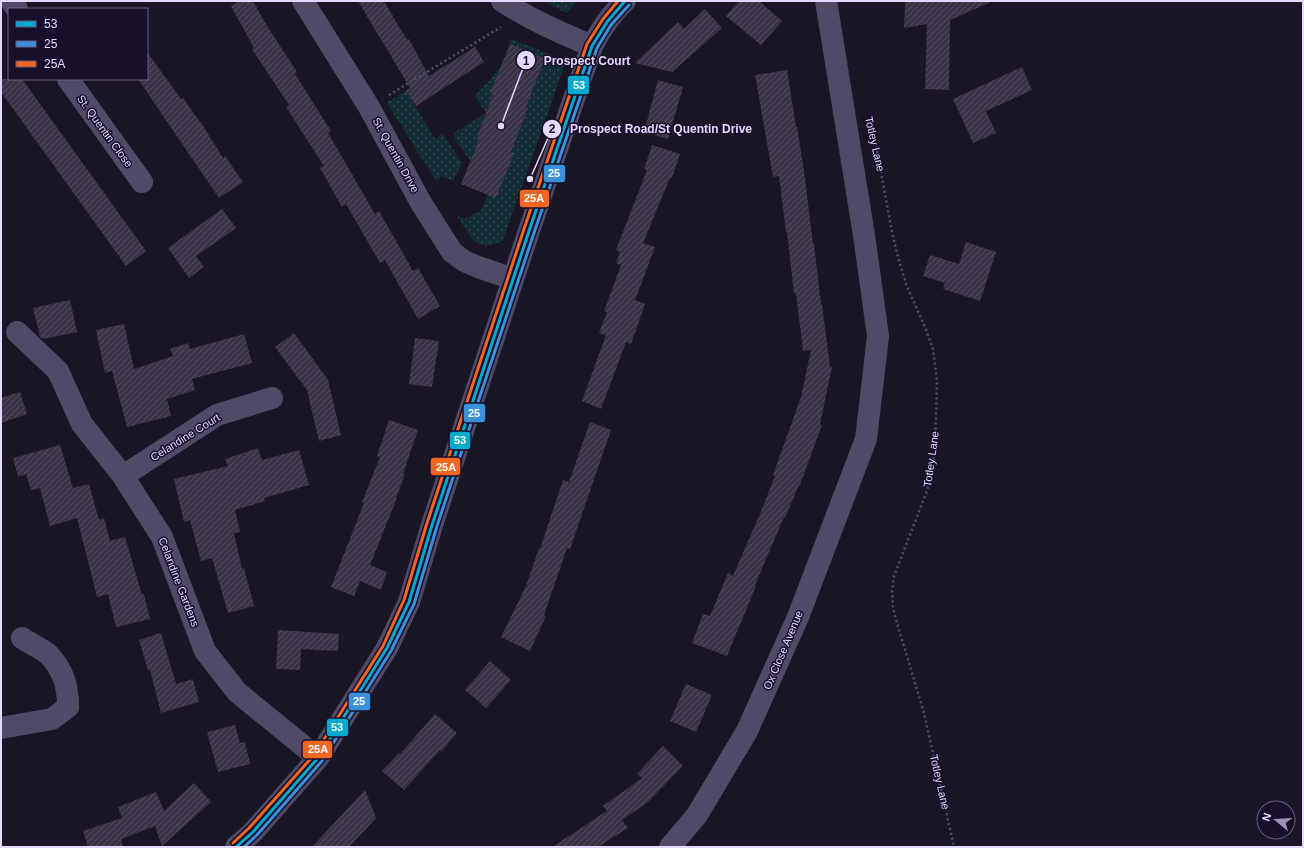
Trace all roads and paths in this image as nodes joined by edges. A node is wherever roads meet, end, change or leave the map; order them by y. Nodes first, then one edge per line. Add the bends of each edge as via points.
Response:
1 (304, 1) edge
2 (502, 1) edge
3 (625, 1) edge
4 (826, 1) edge
5 (522, 14) junction
6 (592, 46) junction
7 (69, 80) edge
8 (369, 107) junction
9 (870, 120) dead end
10 (142, 182) dead end
11 (513, 279) junction
12 (17, 332) dead end
13 (272, 398) dead end
14 (124, 476) junction
15 (22, 638) dead end
16 (1, 728) edge
17 (318, 758) junction
18 (236, 847) edge
19 (670, 847) edge
20 (954, 847) edge

1 - 8 street, St. Quentin Drive
2 - 5 street
3 - 6 street via 611,15
4 - 19 street, Ox Close Avenue via 878,336 866,438 798,617 747,731 697,815
5 - 6 street
5 - 8 path
6 - 11 street
7 - 10 street, St. Quentin Close
8 - 11 street, St. Quentin Drive via 452,252 464,262
9 - 20 path, Totley Lane via 898,257 932,349 937,382 932,469 927,491 894,576 892,591 893,608 924,713
11 - 17 street via 409,602 387,648
12 - 14 street, Celandine Gardens via 58,371 82,424
13 - 14 street, Celandine Court via 218,415
14 - 17 street, Celandine Gardens via 162,537 205,651 237,692
15 - 16 street via 48,654 56,664 68,690 68,707 52,719
17 - 18 street via 253,832

